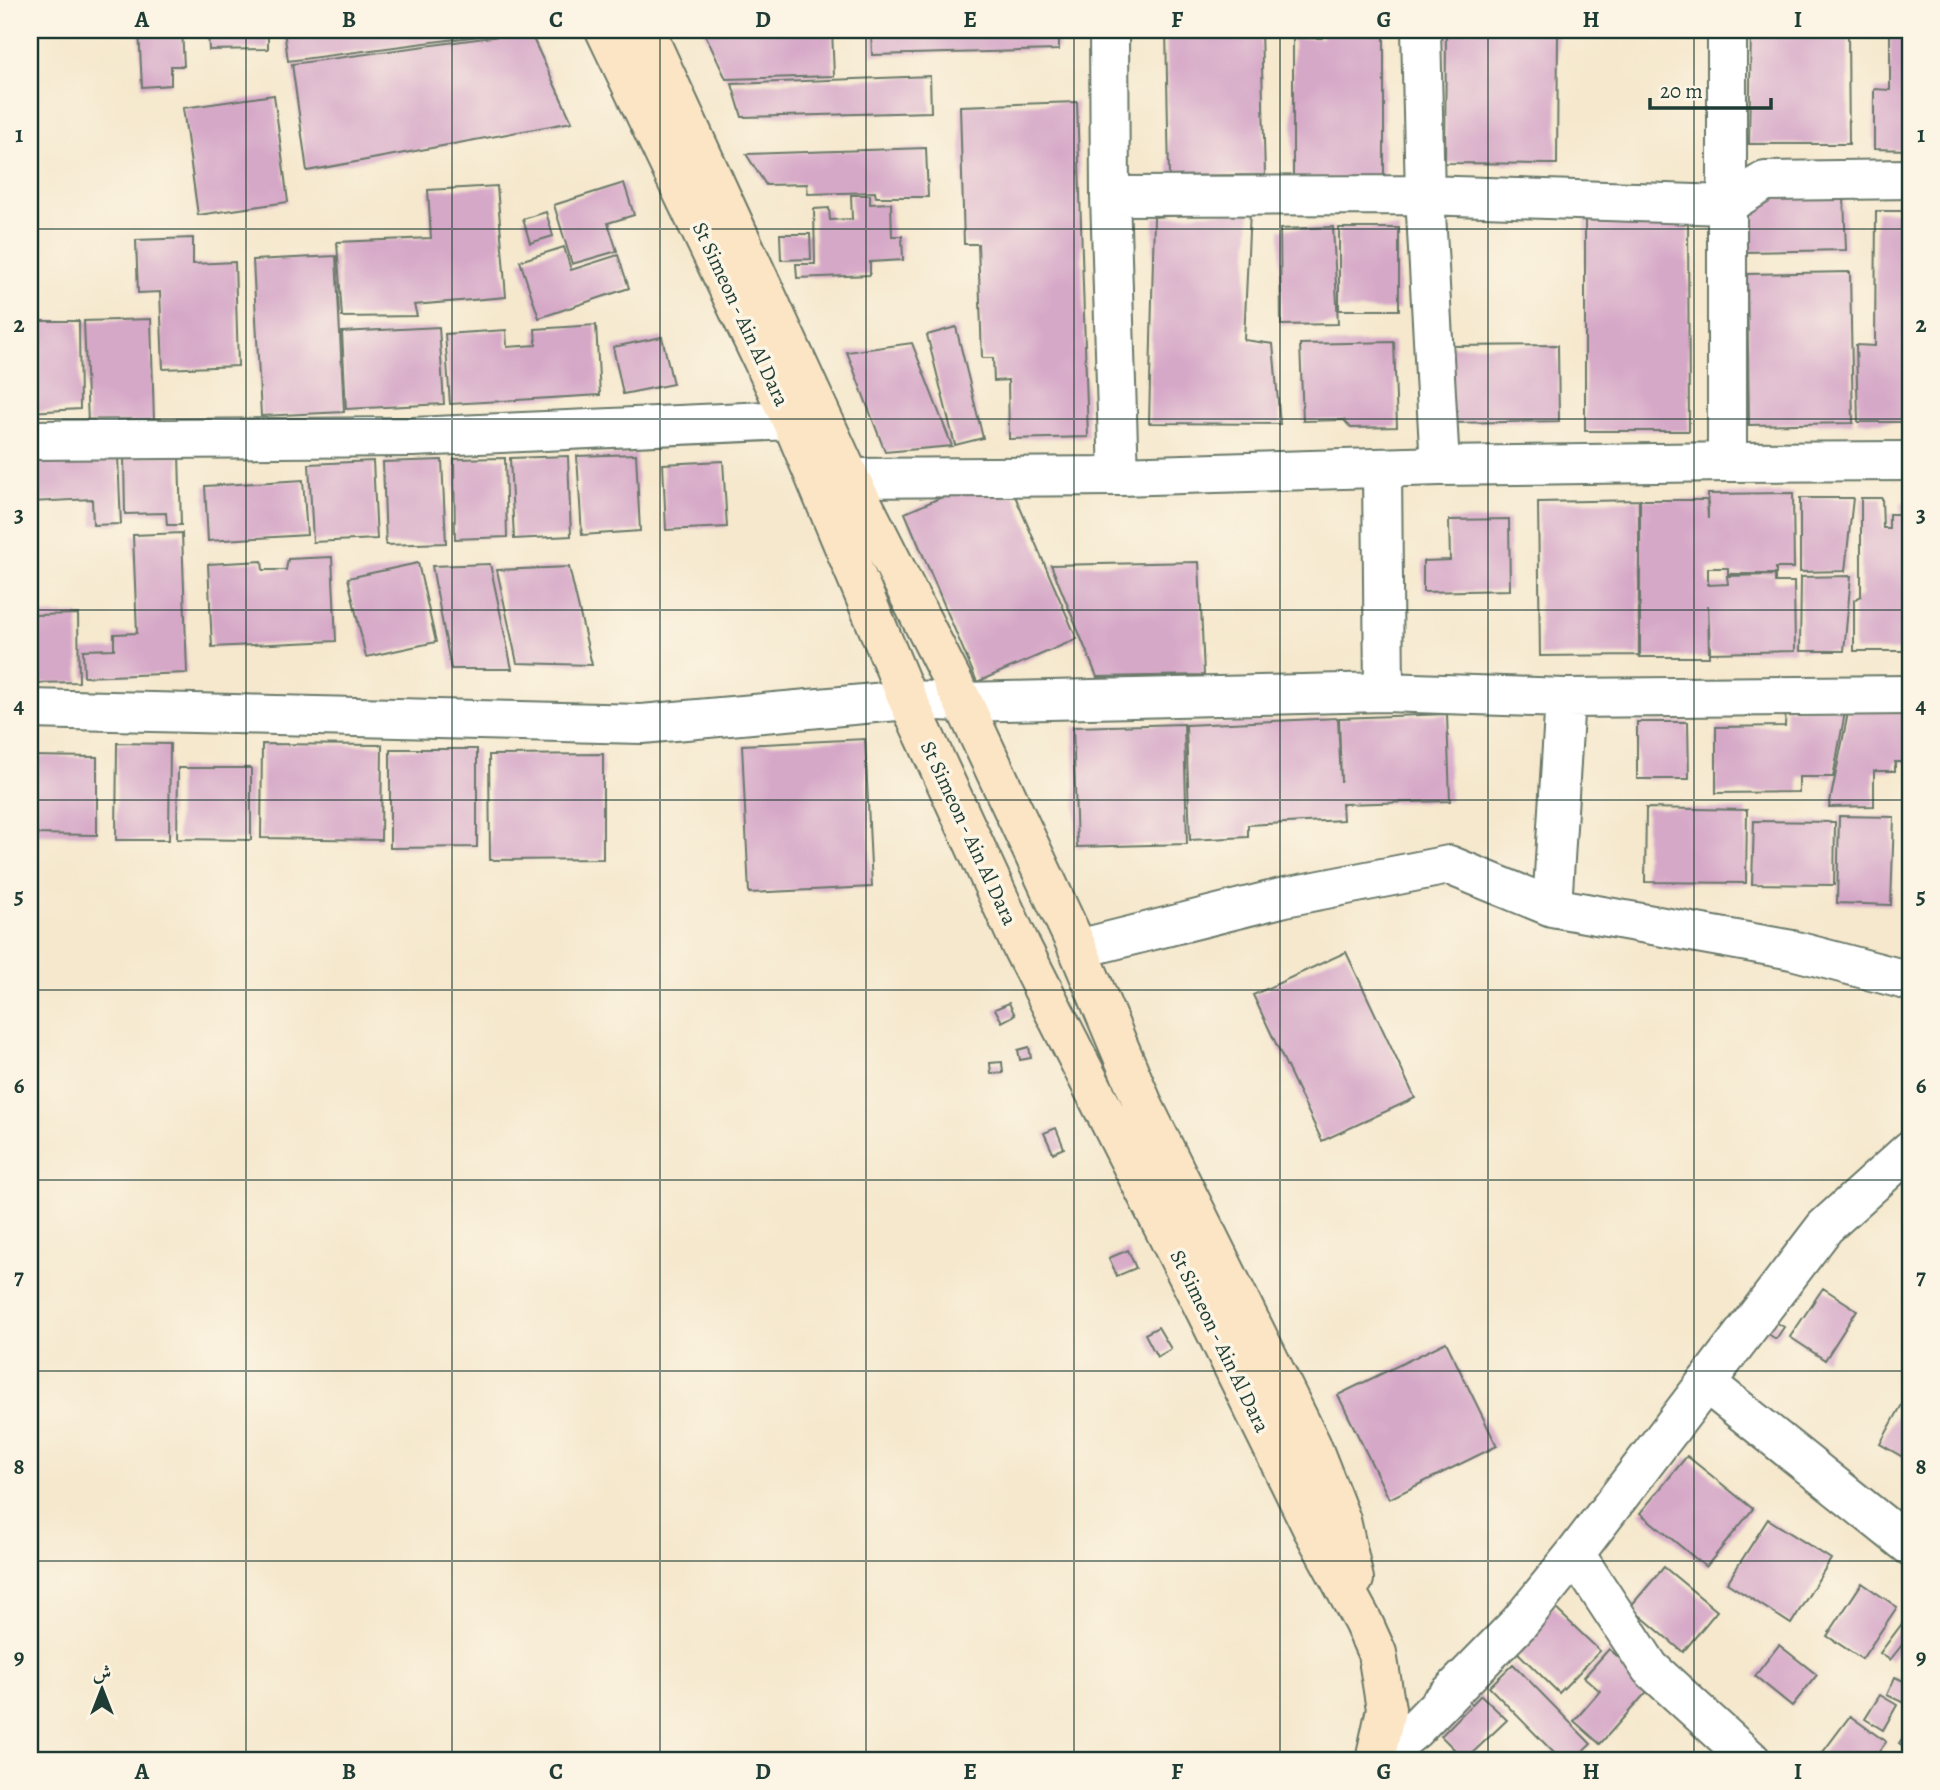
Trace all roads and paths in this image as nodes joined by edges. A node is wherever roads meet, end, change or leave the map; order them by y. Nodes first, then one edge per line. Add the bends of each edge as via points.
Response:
1 (605, 30) edge
2 (645, 30) edge
3 (1110, 30) edge
4 (1421, 30) edge
5 (1727, 30) edge
6 (1910, 178) edge
7 (1425, 195) junction
8 (1110, 196) junction
9 (1726, 205) junction
10 (791, 420) junction
11 (30, 440) edge
12 (1910, 461) edge
13 (1727, 462) junction
14 (1440, 466) junction
15 (1382, 469) junction
16 (1119, 476) junction
17 (850, 478) junction
18 (1384, 692) junction
19 (1910, 695) edge
20 (1565, 698) junction
21 (908, 700) junction
22 (963, 702) junction
23 (30, 709) edge
24 (1552, 907) junction
25 (1078, 949) junction
26 (1910, 981) edge
27 (1910, 1150) edge
28 (1706, 1383) junction
29 (1910, 1546) edge
30 (1575, 1554) junction
31 (1363, 1622) junction
32 (1376, 1760) edge
33 (1751, 1760) edge

1 - 10 main road, St Simeon - Ain Al Dara
2 - 17 main road, St Simeon - Ain Al Dara
3 - 8 street
4 - 7 street
5 - 9 street
6 - 9 street via 1765,181
7 - 8 street
7 - 9 street
7 - 14 street
8 - 16 street
9 - 13 street
10 - 11 street via 413,438
10 - 21 main road, St Simeon - Ain Al Dara
12 - 13 street
13 - 14 street
14 - 15 street
15 - 16 street
15 - 18 street
16 - 17 street
17 - 22 main road, St Simeon - Ain Al Dara
18 - 20 street
18 - 22 street
19 - 20 street
20 - 24 street
21 - 22 street
21 - 23 street via 642,724
21 - 31 main road, St Simeon - Ain Al Dara via 1021,946
22 - 25 main road, St Simeon - Ain Al Dara
24 - 25 street via 1449,864 1285,897
24 - 26 street via 1793,950
25 - 31 main road, St Simeon - Ain Al Dara via 1144,1109 1311,1444 1341,1520
27 - 28 street via 1825,1227
28 - 29 street
28 - 30 street
30 - 32 street via 1519,1623 1414,1730
30 - 33 street via 1650,1668
31 - 32 main road, St Simeon - Ain Al Dara via 1377,1653 1386,1709

